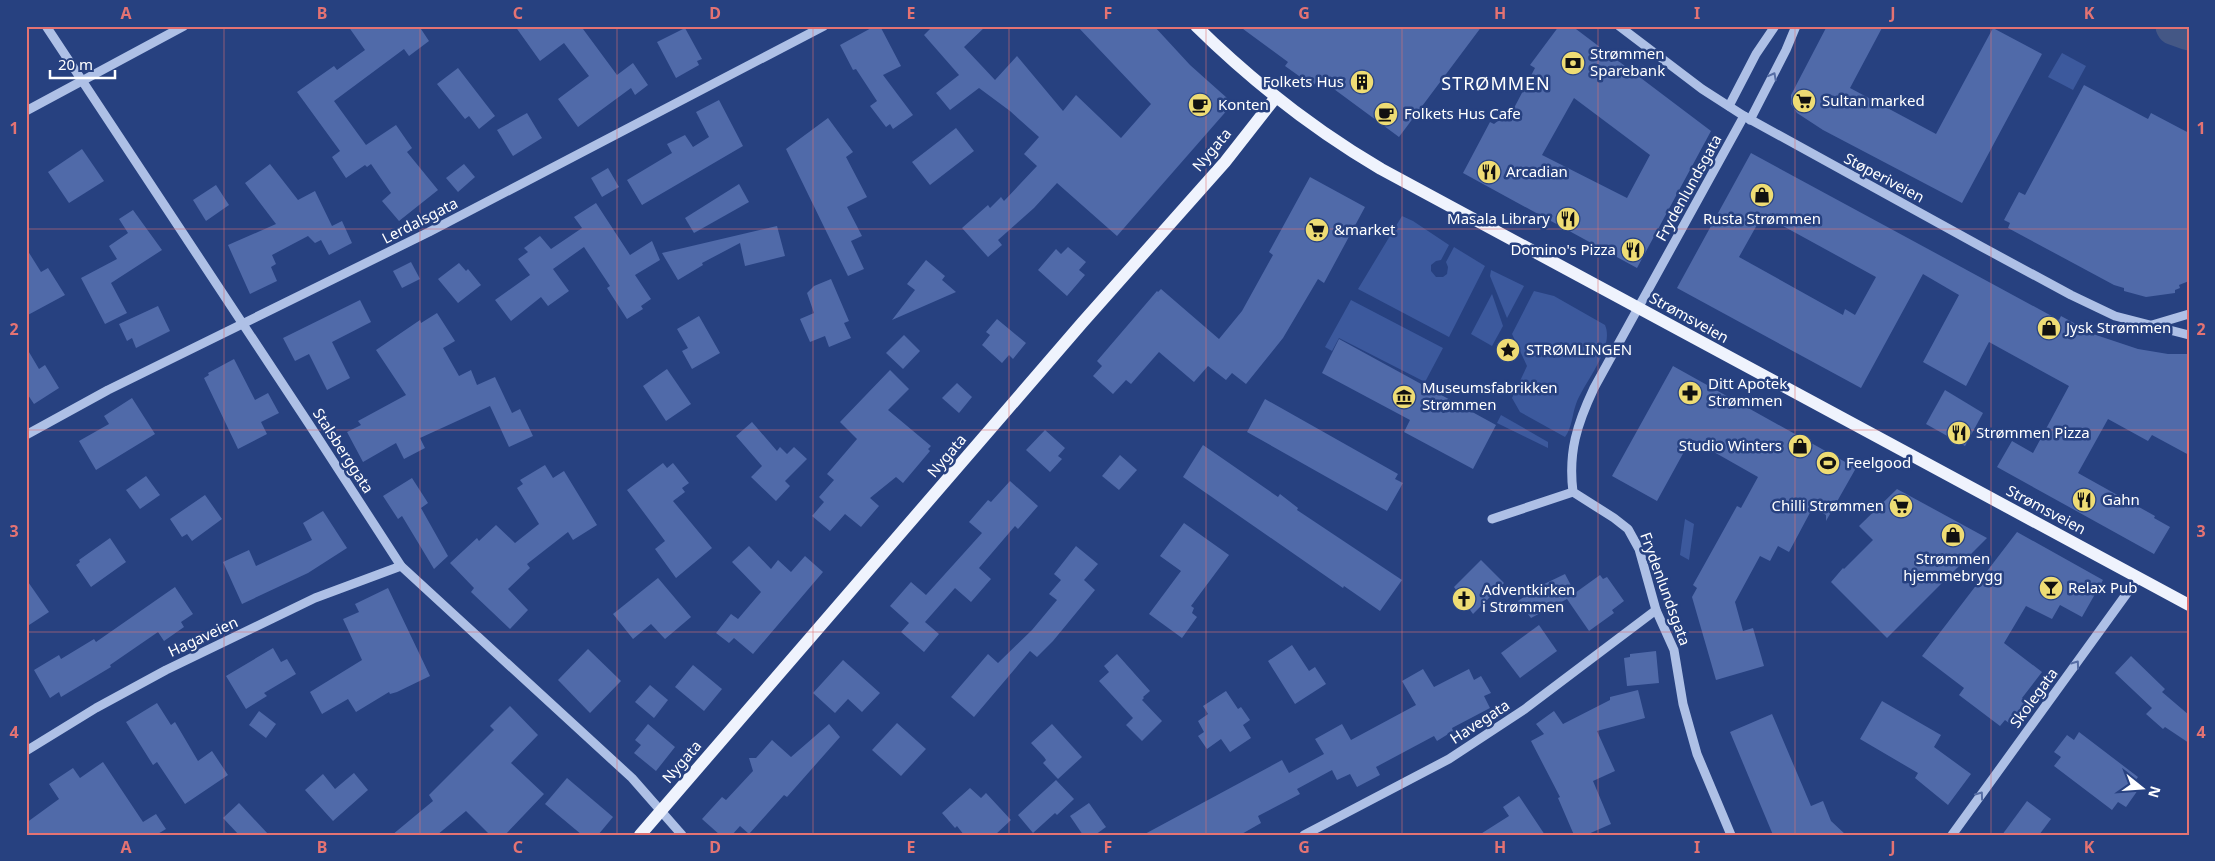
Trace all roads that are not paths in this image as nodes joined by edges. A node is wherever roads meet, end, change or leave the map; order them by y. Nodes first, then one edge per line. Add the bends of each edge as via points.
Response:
1 (46, 26) edge
2 (184, 26) edge
3 (824, 26) edge
4 (1196, 26) edge
5 (1619, 26) edge
6 (1775, 26) edge
7 (1796, 26) edge
8 (82, 80) junction
9 (1276, 97) junction
10 (1729, 106) junction
11 (26, 111) edge
12 (1747, 118) junction
13 (1638, 308) junction
14 (2189, 314) edge
15 (244, 325) junction
16 (2152, 325) junction
17 (2189, 335) edge
18 (26, 435) edge
19 (1573, 492) junction
20 (1492, 519) dead end
21 (401, 566) junction
22 (2138, 578) junction
23 (2189, 605) edge
24 (1656, 610) junction
25 (26, 751) edge
26 (661, 811) junction
27 (640, 835) edge
28 (682, 835) edge
29 (1304, 835) edge
30 (1731, 835) edge
31 (1952, 835) edge

1 - 8 street, Stalsberggata
2 - 8 street
3 - 15 street, Lerdalsgata
4 - 9 main road, Strømsveien
5 - 10 street, Støperiveien
6 - 10 street via 1756,54
12 -> 7 street, Frydenlundsgata
8 - 11 street
8 - 15 street, Stalsberggata
9 - 13 main road, Strømsveien via 1381,168
9 - 26 main road, Nygata via 1225,162
10 - 12 street, Støperiveien
12 - 13 street, Frydenlundsgata
12 - 16 street, Støperiveien via 2071,295 2115,316
13 - 19 street, Frydenlundsgata via 1580,418 1570,470
13 - 22 main road, Strømsveien
14 - 16 street
15 - 18 street, Lerdalsgata via 108,390
15 - 21 street, Stalsberggata
16 - 17 street, Støperiveien
19 - 20 street
19 - 24 street, Frydenlundsgata via 1628,529 1639,549
21 - 25 street, Hagaveien via 315,598 166,670
21 - 26 street, Stalsberggata via 632,778
22 - 23 main road, Strømsveien
31 -> 22 street, Skolegata
24 - 29 street, Havegata via 1525,709 1449,759
24 - 30 street, Frydenlundsgata via 1674,650 1683,704 1697,754
26 - 27 main road, Nygata
26 - 28 street, Stalsberggata

